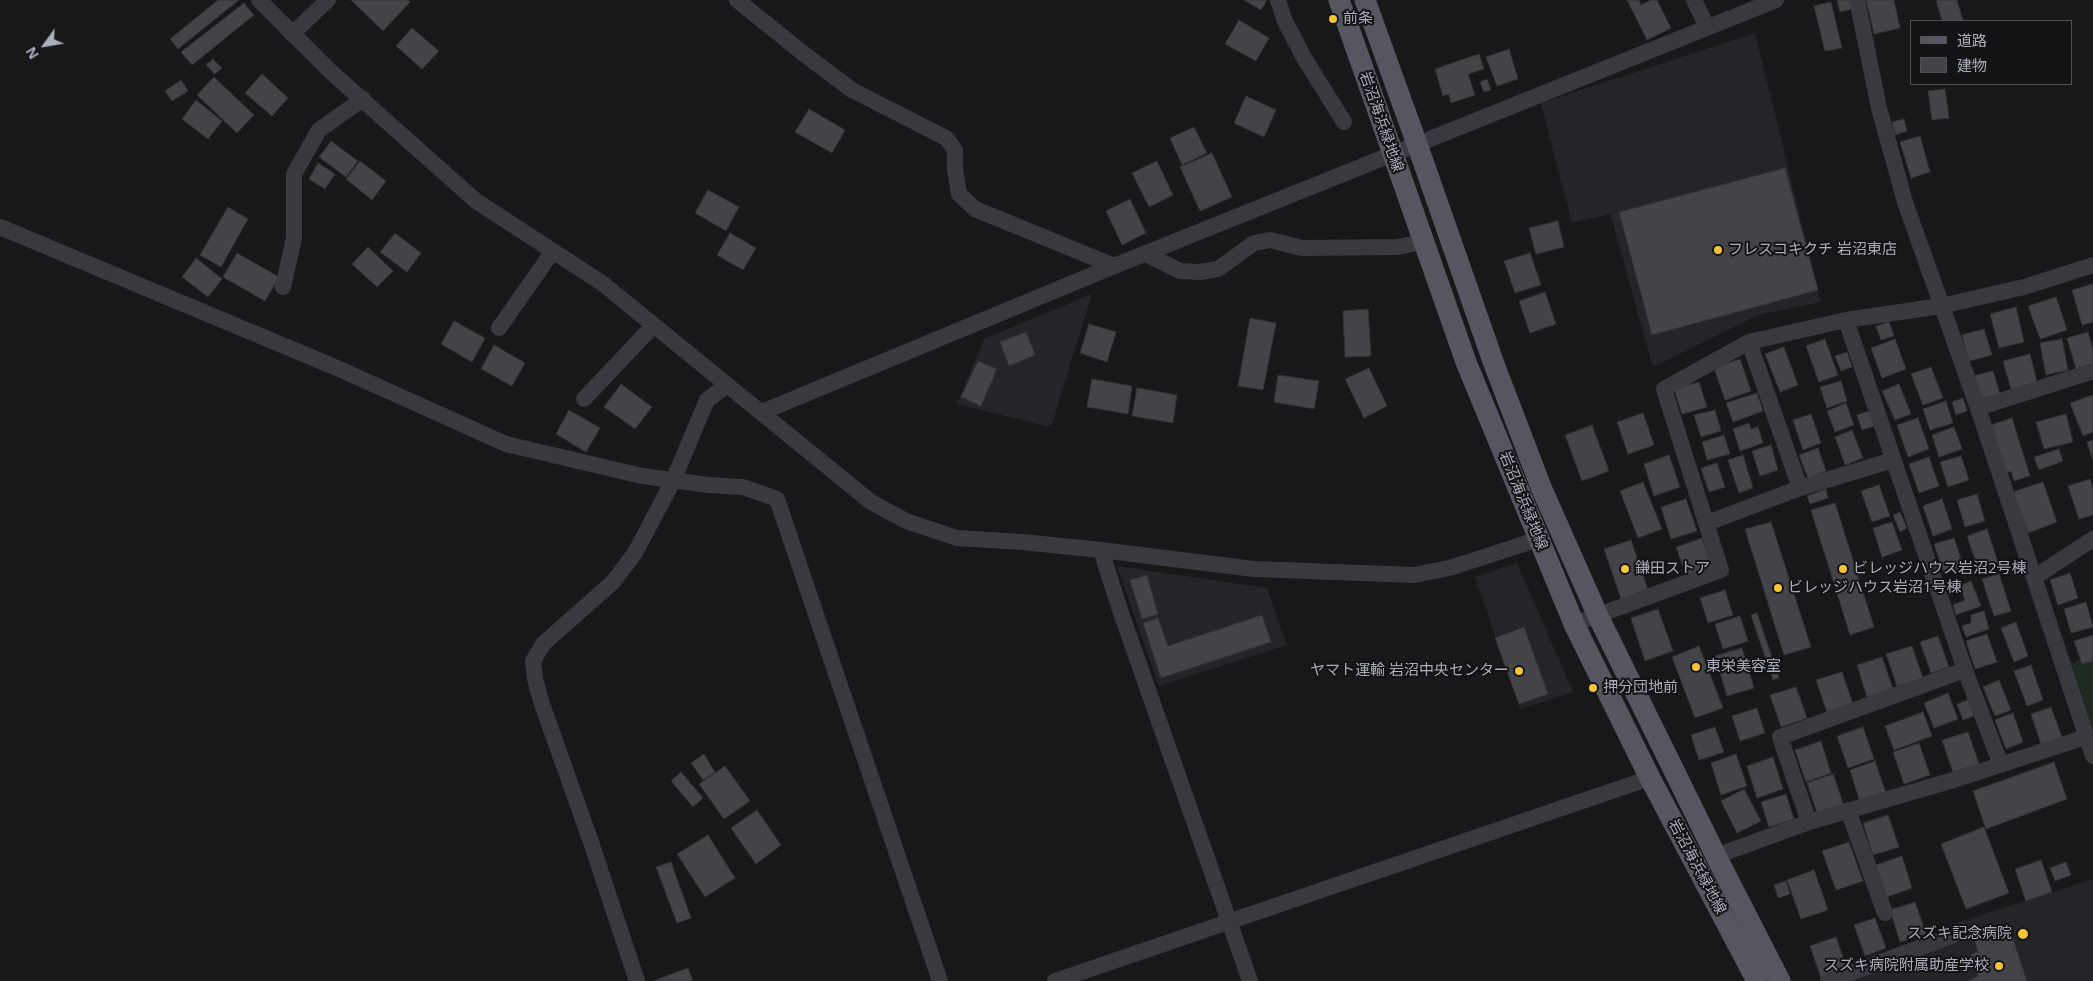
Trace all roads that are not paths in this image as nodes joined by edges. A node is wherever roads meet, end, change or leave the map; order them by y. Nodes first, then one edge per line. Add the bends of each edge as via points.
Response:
1 (258, 0) edge
2 (328, 0) edge
3 (737, 0) edge
4 (1278, 0) edge
5 (1339, 0) edge
6 (1365, 0) edge
7 (1694, 0) edge
8 (1776, 0) edge
9 (1857, 0) edge
10 (1707, 27) junction
11 (292, 34) junction
12 (363, 99) junction
13 (1344, 122) dead end
14 (1418, 144) junction
15 (1392, 154) junction
16 (0, 227) edge
17 (1424, 242) junction
18 (553, 251) junction
19 (1146, 254) junction
20 (2093, 264) edge
21 (1114, 266) junction
22 (283, 287) dead end
23 (1941, 306) junction
24 (1846, 320) junction
25 (653, 326) junction
26 (499, 328) dead end
27 (1749, 342) junction
28 (2093, 371) edge
29 (726, 386) junction
30 (584, 399) dead end
31 (1978, 408) junction
32 (762, 412) junction
33 (1893, 460) junction
34 (674, 481) junction
35 (1800, 488) junction
36 (1707, 523) junction
37 (1539, 539) junction
38 (2093, 539) edge
39 (1101, 550) junction
40 (2035, 577) junction
41 (1598, 616) junction
42 (1574, 624) junction
43 (1965, 670) junction
44 (2086, 737) junction
45 (2093, 756) edge
46 (2001, 764) junction
47 (1650, 778) junction
48 (1848, 810) junction
49 (1809, 822) junction
50 (1716, 856) junction
51 (1885, 913) dead end
52 (1229, 922) junction
53 (1952, 936) dead end
54 (637, 981) edge
55 (940, 981) edge
56 (1055, 981) edge
57 (1250, 981) edge
58 (1756, 981) edge
59 (1780, 981) edge
60 (1828, 981) edge

1 - 11 street
2 - 11 street
3 - 21 street via 852,90 946,138 955,150 959,194 975,208
4 - 13 street via 1304,58
5 - 15 main road, 岩沼海浜緑地線
6 - 14 main road, 岩沼海浜緑地線
7 - 10 street
8 - 10 street
9 - 23 street via 1881,117 1905,202
10 - 14 street
11 - 12 street
12 - 18 street via 476,201
12 - 22 street via 319,130 294,174 294,238
14 - 15 street
14 - 41 main road, 岩沼海浜緑地線 via 1504,391 1541,487
15 - 17 main road, 岩沼海浜緑地線
15 - 19 street
16 - 34 street via 336,368 506,444
17 - 19 street via 1397,247 1302,248 1270,240 1254,243 1218,269 1200,272 1180,271
17 - 37 main road, 岩沼海浜緑地線 via 1466,362
18 - 25 street via 602,283
18 - 26 street
19 - 21 street
20 - 23 street via 2024,287
21 - 32 street
23 - 24 street
23 - 31 street
24 - 27 street
24 - 33 street
25 - 29 street
25 - 30 street
27 - 35 street
27 - 36 street via 1664,389
28 - 31 street
29 - 32 street
29 - 34 street via 706,400
31 - 40 street
32 - 39 street via 871,502 906,521 957,538
33 - 35 street
33 - 43 street
34 - 54 street via 640,544 613,582 543,644 533,661 542,704
34 - 55 street via 743,487 778,499
35 - 36 street
36 - 41 street via 1721,570
37 - 39 street via 1453,567 1415,575 1254,569
37 - 42 main road, 岩沼海浜緑地線
38 - 40 street
39 - 52 street
40 - 44 street
41 - 42 street
41 - 50 main road, 岩沼海浜緑地線
42 - 47 main road, 岩沼海浜緑地線
43 - 46 street
43 - 49 street via 1780,737
44 - 45 street
44 - 46 street
46 - 48 street
47 - 52 street
47 - 58 main road, 岩沼海浜緑地線
48 - 49 street
48 - 51 street
49 - 50 street
50 - 59 main road, 岩沼海浜緑地線
52 - 56 street
52 - 57 street
53 - 60 street

